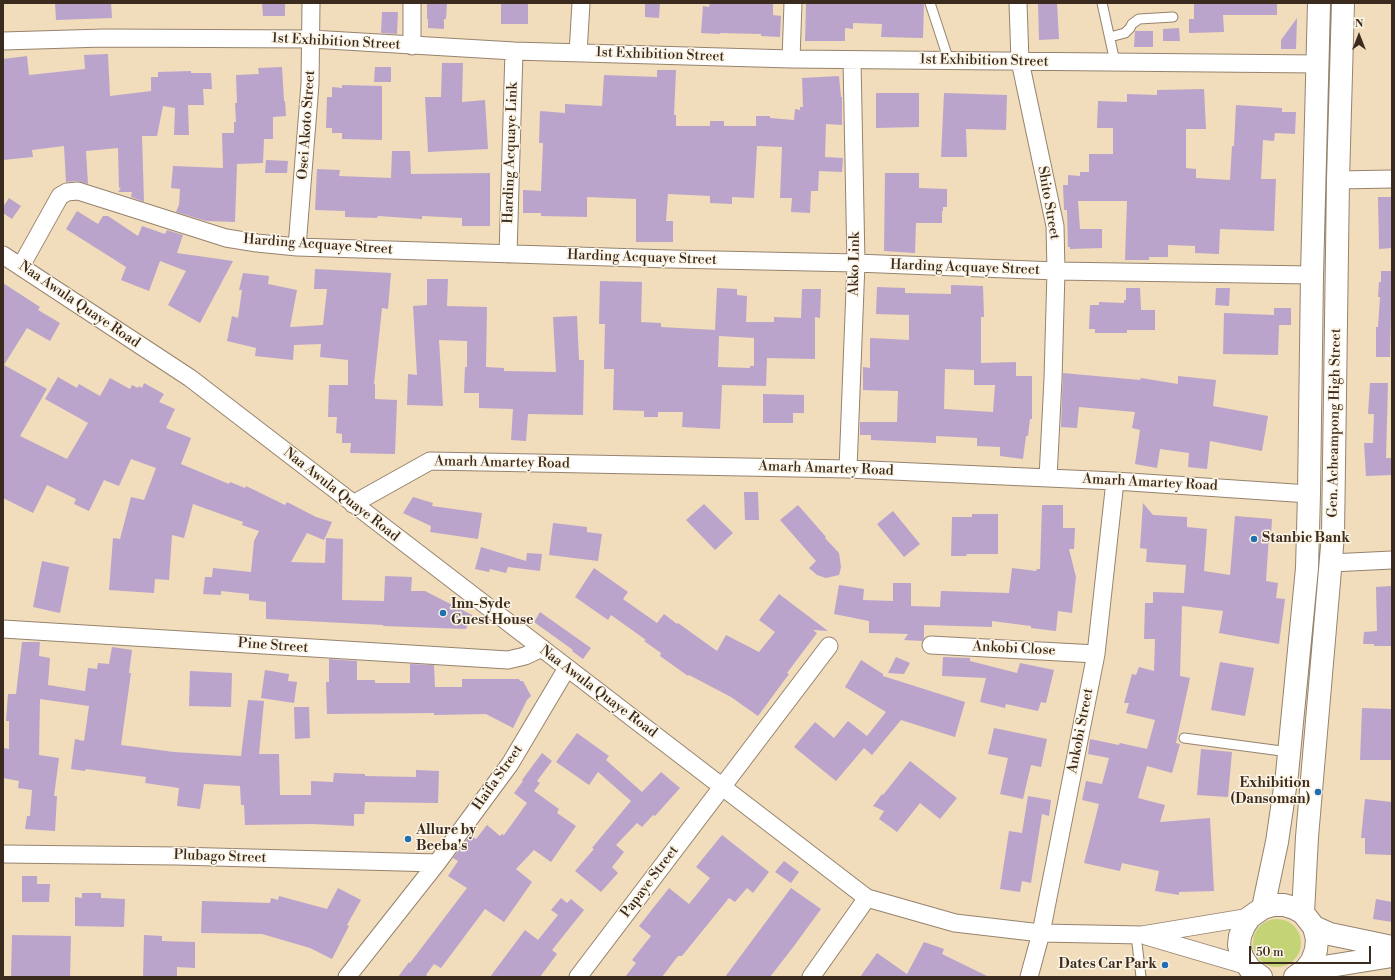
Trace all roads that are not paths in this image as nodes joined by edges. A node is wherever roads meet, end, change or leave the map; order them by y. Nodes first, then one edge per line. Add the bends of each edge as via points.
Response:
1 (311, 3) edge
2 (412, 3) edge
3 (581, 3) edge
4 (793, 3) edge
5 (930, 3) edge
6 (1018, 3) edge
7 (1102, 3) edge
8 (1319, 3) edge
9 (1343, 3) edge
10 (1173, 17) dead end
11 (1110, 37) junction
12 (311, 39) junction
13 (3, 41) edge
14 (412, 46) junction
15 (514, 51) junction
16 (578, 53) junction
17 (791, 59) junction
18 (852, 60) junction
19 (949, 61) junction
20 (1020, 62) junction
21 (1115, 62) junction
22 (1317, 64) junction
23 (1392, 179) edge
24 (1338, 180) junction
25 (297, 247) junction
26 (508, 254) junction
27 (3, 255) edge
28 (856, 263) junction
29 (21, 266) junction
30 (1056, 271) junction
31 (1312, 275) junction
32 (848, 469) junction
33 (1048, 478) junction
34 (1115, 481) junction
35 (1310, 494) junction
36 (353, 504) junction
37 (1392, 560) edge
38 (1331, 563) junction
39 (3, 629) edge
40 (931, 644) dead end
41 (829, 646) dead end
42 (542, 648) junction
43 (1096, 654) junction
44 (567, 668) junction
45 (1184, 738) dead end
46 (1289, 752) junction
47 (722, 786) junction
48 (3, 854) edge
49 (437, 863) junction
50 (1305, 875) junction
51 (867, 898) junction
52 (1256, 912) junction
53 (1308, 920) junction
54 (1041, 933) junction
55 (1139, 935) junction
56 (1347, 938) junction
57 (1392, 947) edge
58 (1382, 958) edge
59 (1252, 972) edge
60 (1300, 975) edge
61 (1337, 975) edge
62 (347, 977) edge
63 (578, 977) edge
64 (811, 977) edge
65 (1029, 977) edge
66 (1140, 977) edge

1 - 12 street, Osei Akoto Street
2 - 14 street
3 - 16 street
4 - 17 street
5 - 19 lane
6 - 20 street, Shito Street
7 - 11 lane
8 - 22 main road, Gen. Acheampong High Street
9 - 24 main road, Gen. Acheampong High Street
10 - 11 lane via 1138,20 1125,33
11 - 21 lane
12 - 13 street, 1st Exhibition Street via 104,38
12 - 14 street, 1st Exhibition Street
12 - 25 street, Osei Akoto Street via 310,84
14 - 15 street, 1st Exhibition Street
15 - 16 street, 1st Exhibition Street
15 - 26 street, Harding Acquaye Link
16 - 17 street, 1st Exhibition Street
17 - 18 street, 1st Exhibition Street
18 - 19 street, 1st Exhibition Street
18 - 28 street, Akko Link
19 - 20 street, 1st Exhibition Street
20 - 21 street, 1st Exhibition Street
20 - 30 street, Shito Street via 1055,226
21 - 22 street, 1st Exhibition Street
22 - 31 main road, Gen. Acheampong High Street
23 - 24 street
24 - 38 main road, Gen. Acheampong High Street
25 - 26 street, Harding Acquaye Street
25 - 29 street, Harding Acquaye Street via 226,238 78,191 60,196
26 - 28 street, Harding Acquaye Street
27 - 29 street, Naa Awula Quaye Road
28 - 30 street, Harding Acquaye Street
28 - 32 street, Akko Link
29 - 36 street, Naa Awula Quaye Road via 190,378
30 - 31 street, Harding Acquaye Street
30 - 33 street, Shito Street
31 - 35 main road, Gen. Acheampong High Street
32 - 33 street, Amarh Amartey Road
32 - 36 street, Amarh Amartey Road via 430,461
33 - 34 street, Amarh Amartey Road
34 - 35 street, Amarh Amartey Road
34 - 43 street, Ankobi Street
35 - 46 main road, Gen. Acheampong High Street via 1307,568
36 - 42 street, Naa Awula Quaye Road
37 - 38 street
38 - 50 main road, Gen. Acheampong High Street
39 - 42 street, Pine Street via 508,660
40 - 43 street, Ankobi Close
41 - 47 street, Papaye Street
42 - 44 street, Naa Awula Quaye Road
43 - 54 street, Ankobi Street
44 - 47 street, Naa Awula Quaye Road
44 - 49 street, Haifa Street via 510,764
45 - 46 lane
46 - 52 main road, Gen. Acheampong High Street via 1277,842
47 - 51 street, Naa Awula Quaye Road
47 - 63 street, Papaye Street
48 - 49 street, Plubago Street
49 - 62 street, Haifa Street
50 - 53 main road, Gen. Acheampong High Street
50 - 56 main road via 1320,910
51 - 54 street, Naa Awula Quaye Road via 954,923
51 - 64 street
52 - 53 main road via 1273,905 1284,905 1294,908
52 - 55 street, Naa Awula Quaye Road
52 - 59 main road, Gen. Acheampong High Street via 1244,926 1239,945 1242,957
53 - 56 main road via 1330,934
53 - 60 main road, Gen. Acheampong High Street via 1317,939 1316,950 1312,961
54 - 55 street, Naa Awula Quaye Road
54 - 65 street, Ankobi Street
55 - 59 street, Naa Awula Quaye Road
55 - 66 lane
56 - 57 main road
58 - 60 main road via 1357,961
58 - 61 main road

